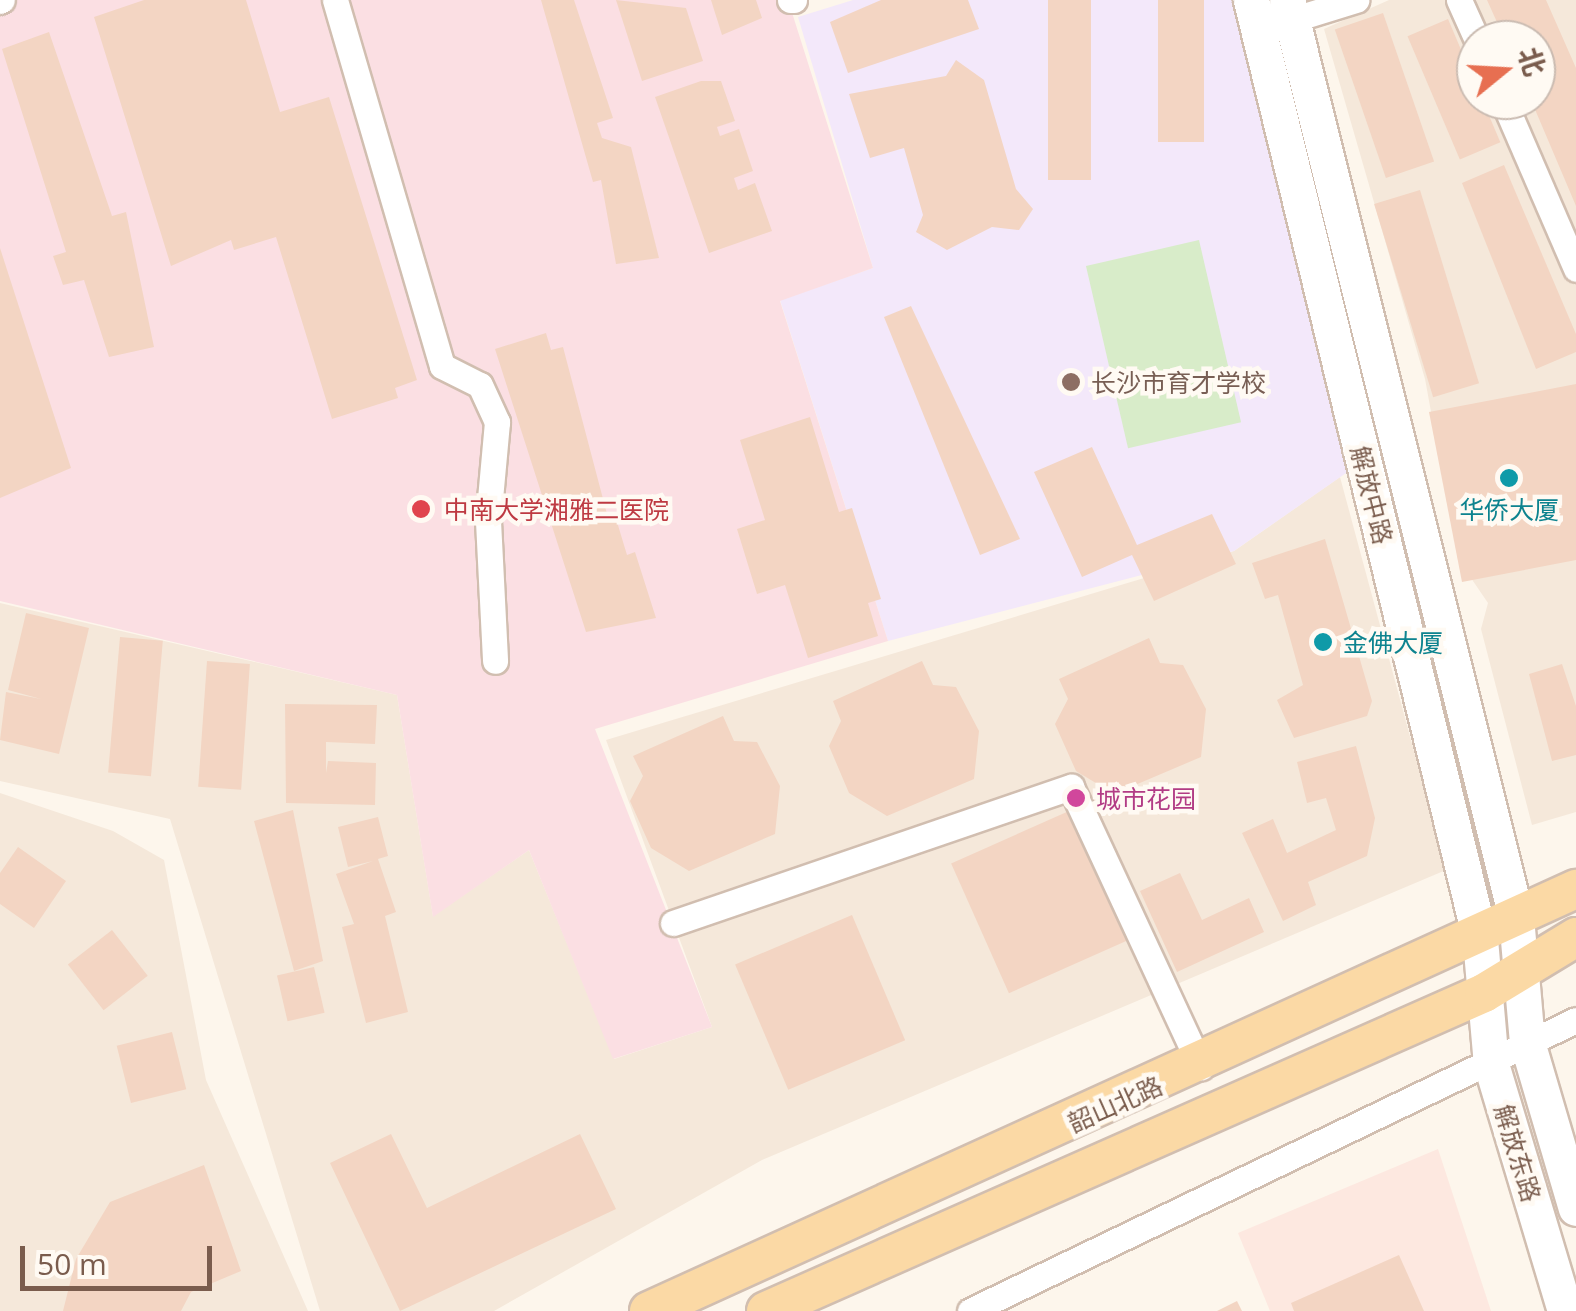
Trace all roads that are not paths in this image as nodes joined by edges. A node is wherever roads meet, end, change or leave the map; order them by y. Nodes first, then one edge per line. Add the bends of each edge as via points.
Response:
1 (335, 0) edge
2 (1356, 0) edge
3 (1272, 12) edge
4 (1512, 120) edge
5 (1576, 269) edge
6 (494, 660) dead end
7 (1576, 889) edge
8 (1516, 916) junction
9 (673, 923) dead end
10 (1576, 937) edge
11 (1480, 940) junction
12 (1524, 967) junction
13 (1484, 993) junction
14 (1576, 1020) edge
15 (1527, 1042) junction
16 (1491, 1064) junction
17 (1201, 1067) junction
18 (1576, 1208) edge
19 (650, 1311) edge
20 (766, 1311) edge
21 (970, 1311) edge
22 (1565, 1311) edge

1 - 6 street via 442,366 480,385 497,422 488,521
2 - 3 street
3 - 8 main road, 解放中路
3 - 11 main road, 解放中路
4 - 5 street
7 - 8 main road, 韶山北路
8 - 11 main road, 韶山北路
8 - 12 main road, 解放中路
9 - 17 street via 1071,787
10 - 12 main road, 韶山北路
11 - 13 main road, 解放中路
11 - 17 main road, 韶山北路
12 - 13 main road, 韶山北路
12 - 15 main road, 解放东路
13 - 16 main road, 解放东路
13 - 20 main road, 韶山北路
14 - 15 street
15 - 16 street
15 - 18 main road, 解放东路
16 - 21 street
16 - 22 main road, 解放东路
17 - 19 main road, 韶山北路

